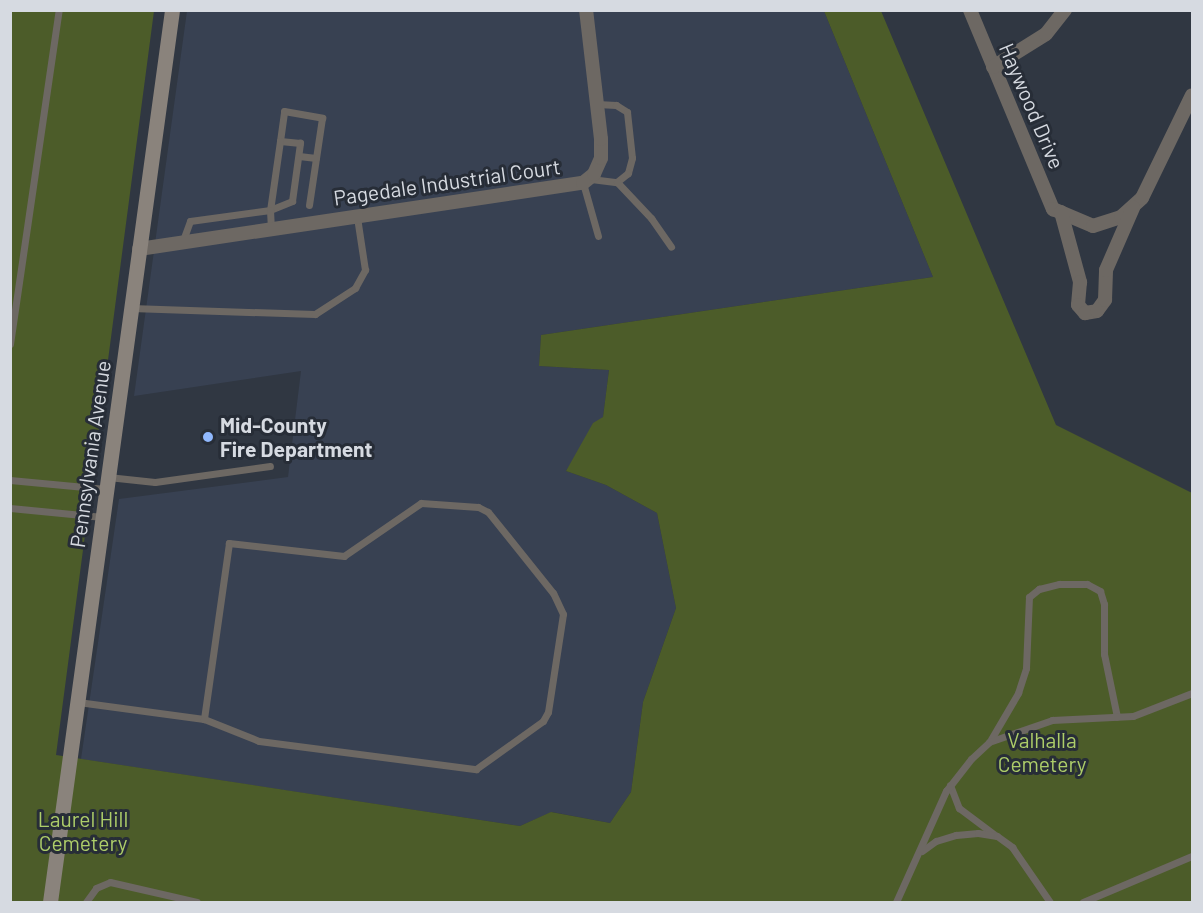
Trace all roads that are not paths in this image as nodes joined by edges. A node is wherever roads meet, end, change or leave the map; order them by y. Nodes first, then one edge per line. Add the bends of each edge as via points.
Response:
1 (59, 10) edge
2 (172, 10) edge
3 (586, 10) edge
4 (970, 10) edge
5 (1065, 10) edge
6 (993, 67) junction
7 (1192, 95) edge
8 (597, 104) junction
9 (280, 141) junction
10 (299, 156) junction
11 (316, 158) junction
12 (586, 181) junction
13 (617, 182) junction
14 (309, 205) dead end
15 (1134, 205) junction
16 (270, 210) junction
17 (1061, 212) junction
18 (357, 218) junction
19 (271, 228) junction
20 (598, 236) dead end
21 (182, 243) junction
22 (671, 247) dead end
23 (139, 249) junction
24 (131, 308) junction
25 (10, 344) edge
26 (270, 466) dead end
27 (10, 480) edge
28 (107, 483) junction
29 (10, 508) edge
30 (103, 517) junction
31 (1192, 693) edge
32 (78, 702) junction
33 (1117, 717) junction
34 (204, 719) junction
35 (989, 742) junction
36 (950, 785) junction
37 (997, 836) junction
38 (921, 852) junction
39 (1192, 856) edge
40 (50, 903) edge
41 (86, 903) edge
42 (197, 903) edge
43 (896, 903) edge
44 (1050, 903) edge
45 (1083, 903) edge

1 - 25 lane
2 - 23 street, Pennsylvania Avenue
3 - 8 street, Pagedale Industrial Court
4 - 6 street, Haywood Drive
5 - 6 street via 1046,34
6 - 17 street, Haywood Drive via 1053,209
7 - 15 street via 1142,198
8 - 12 street, Pagedale Industrial Court via 601,158
8 - 13 lane via 616,105 627,112 632,158 628,173
9 - 10 lane via 300,143
9 - 11 lane via 284,111 322,118
9 - 16 lane
10 - 11 lane
10 - 16 lane via 292,201
11 - 14 lane
12 - 13 lane
12 - 18 street, Pagedale Industrial Court
12 - 20 lane
13 - 22 lane via 651,218
15 - 17 street via 1121,216 1093,226
15 - 17 street, Haywood Drive via 1106,270 1105,300 1097,311 1085,313 1078,305 1080,282
16 - 19 lane
16 - 21 lane via 190,221
18 - 19 street, Pagedale Industrial Court
18 - 24 lane via 365,270 355,288 315,314
19 - 21 street, Pagedale Industrial Court
21 - 23 street, Pagedale Industrial Court
23 - 24 street, Pennsylvania Avenue
24 - 28 street, Pennsylvania Avenue
26 - 28 lane via 155,482
27 - 28 lane
28 - 30 street, Pennsylvania Avenue
29 - 30 lane
30 - 32 street, Pennsylvania Avenue
31 - 33 lane via 1133,716
32 - 34 lane
32 - 40 street, Pennsylvania Avenue
33 - 35 lane via 1052,720
33 - 35 lane via 1104,654 1104,604 1100,591 1087,584 1059,584 1039,589 1029,597 1026,668 1018,693
34 - 34 lane via 259,741 476,769 543,721 548,712 563,614 546,584 488,512 478,507 421,503 344,556 229,543
35 - 36 lane
36 - 37 lane via 959,808
36 - 38 lane
37 - 38 lane via 956,835 936,841
37 - 44 lane via 1012,847
38 - 43 lane
39 - 45 lane
41 - 42 lane via 96,888 110,882

